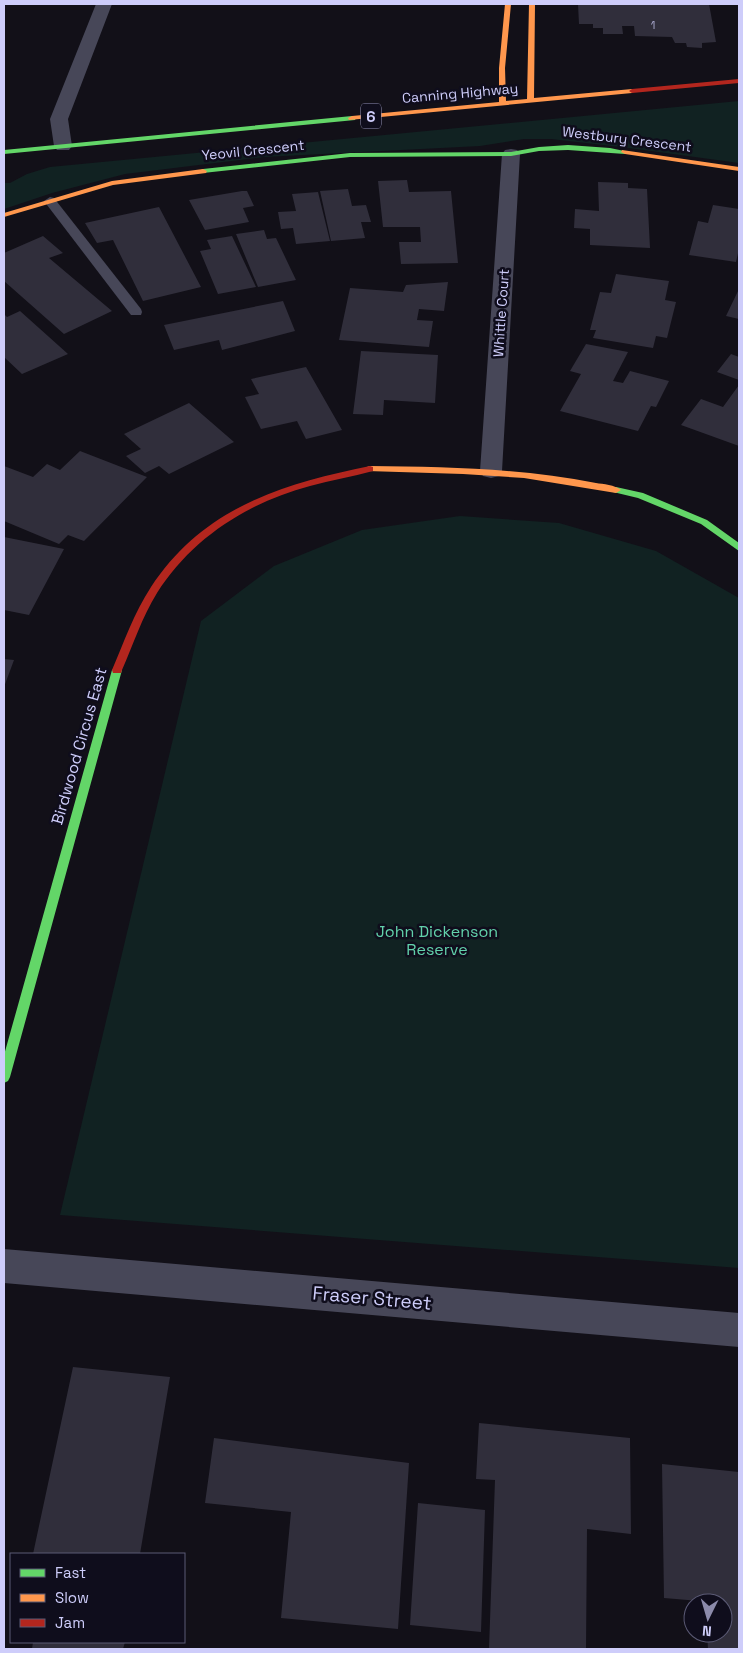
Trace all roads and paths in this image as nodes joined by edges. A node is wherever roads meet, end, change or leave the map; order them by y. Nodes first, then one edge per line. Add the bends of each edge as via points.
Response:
1 (104, 4) edge
2 (508, 4) edge
3 (532, 4) edge
4 (739, 81) edge
5 (530, 101) junction
6 (503, 103) junction
7 (63, 146) junction
8 (4, 152) edge
9 (511, 154) junction
10 (739, 170) edge
11 (50, 200) junction
12 (4, 215) edge
13 (136, 312) dead end
14 (491, 471) junction
15 (739, 548) edge
16 (4, 1077) edge
17 (4, 1266) edge
18 (739, 1330) edge

1 - 7 street via 59,119
2 - 6 main road via 502,68
3 - 5 main road
4 - 5 main road, Canning Highway / 6
5 - 6 main road, Canning Highway / 6
6 - 7 main road, Canning Highway / 6
7 - 8 main road, Canning Highway / 6
9 - 10 main road, Westbury Crescent via 532,147 554,146 612,151
9 - 11 main road, Yeovil Crescent via 350,155 112,183
9 - 14 street, Whittle Court
11 - 12 main road, Yeovil Crescent
11 - 13 lane
14 - 15 main road, Birdwood Circus East via 572,480 640,495 704,522
14 - 16 main road, Birdwood Circus East via 369,469 286,488 227,516 185,548 153,591 114,678
17 - 18 street, Fraser Street

